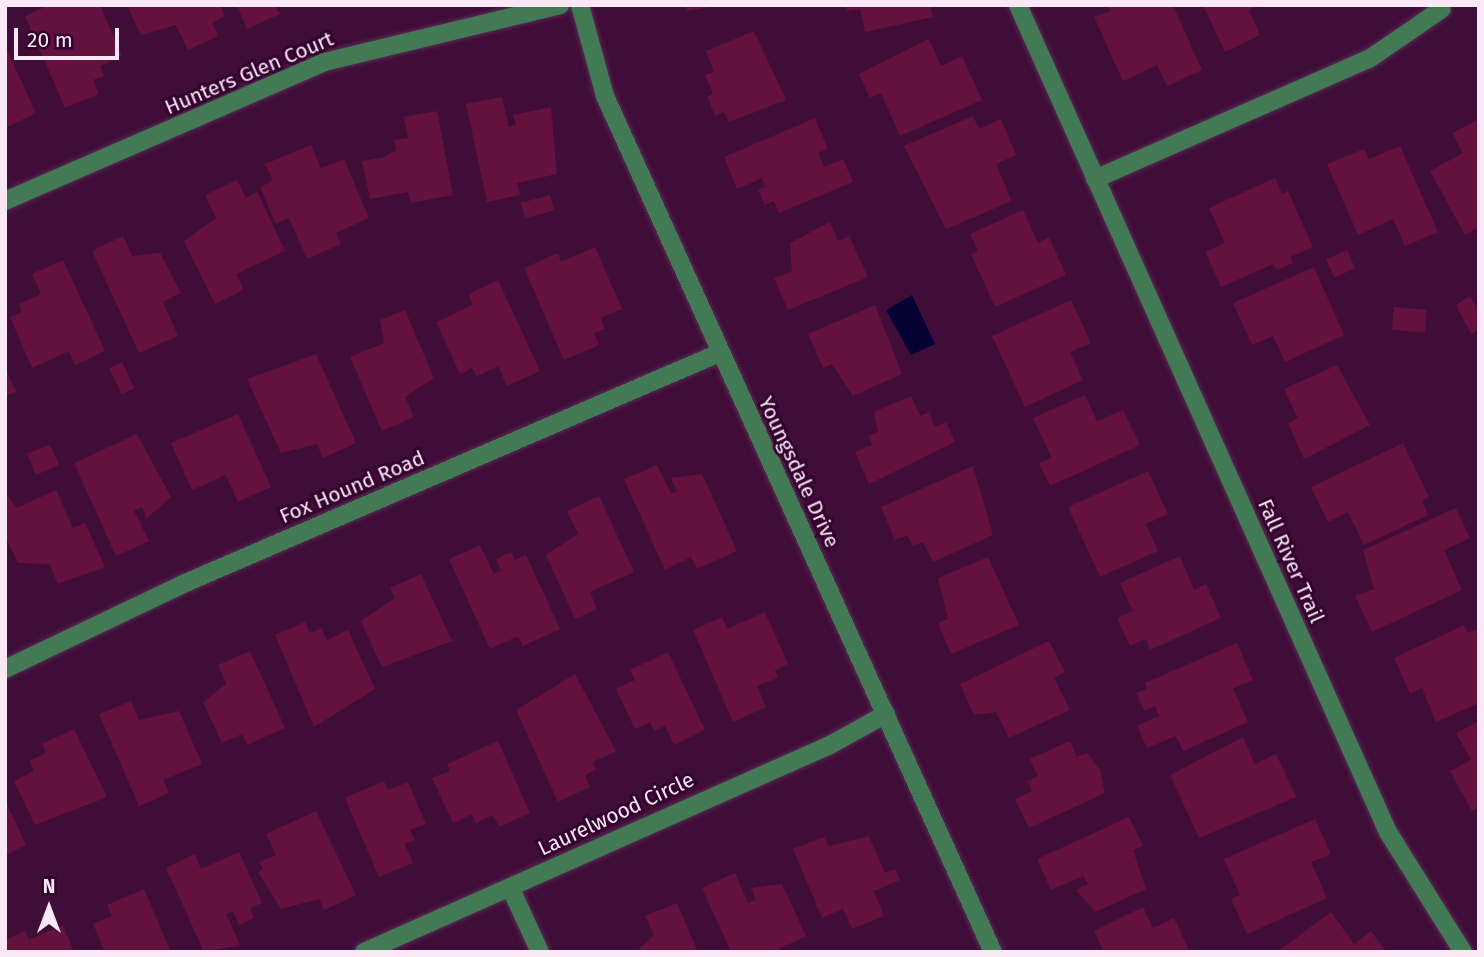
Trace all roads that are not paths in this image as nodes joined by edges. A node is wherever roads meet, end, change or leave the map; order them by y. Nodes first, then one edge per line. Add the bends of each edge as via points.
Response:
1 (560, 5) edge
2 (580, 5) edge
3 (1018, 5) edge
4 (1442, 9) dead end
5 (1095, 179) junction
6 (5, 201) edge
7 (719, 353) junction
8 (5, 669) edge
9 (886, 714) junction
10 (511, 888) junction
11 (364, 952) edge
12 (540, 952) edge
13 (993, 952) edge
14 (1463, 952) edge

1 - 6 street, Hunters Glen Court via 325,62
2 - 7 street, Youngsdale Drive via 605,96
3 - 5 street, Fall River Trail
4 - 5 street via 1369,59
5 - 14 street, Fall River Trail via 1388,832
7 - 8 street, Fox Hound Road via 183,584
7 - 9 street, Youngsdale Drive
9 - 10 street, Laurelwood Circle
9 - 13 street, Youngsdale Drive
10 - 11 street, Laurelwood Circle
10 - 12 street

